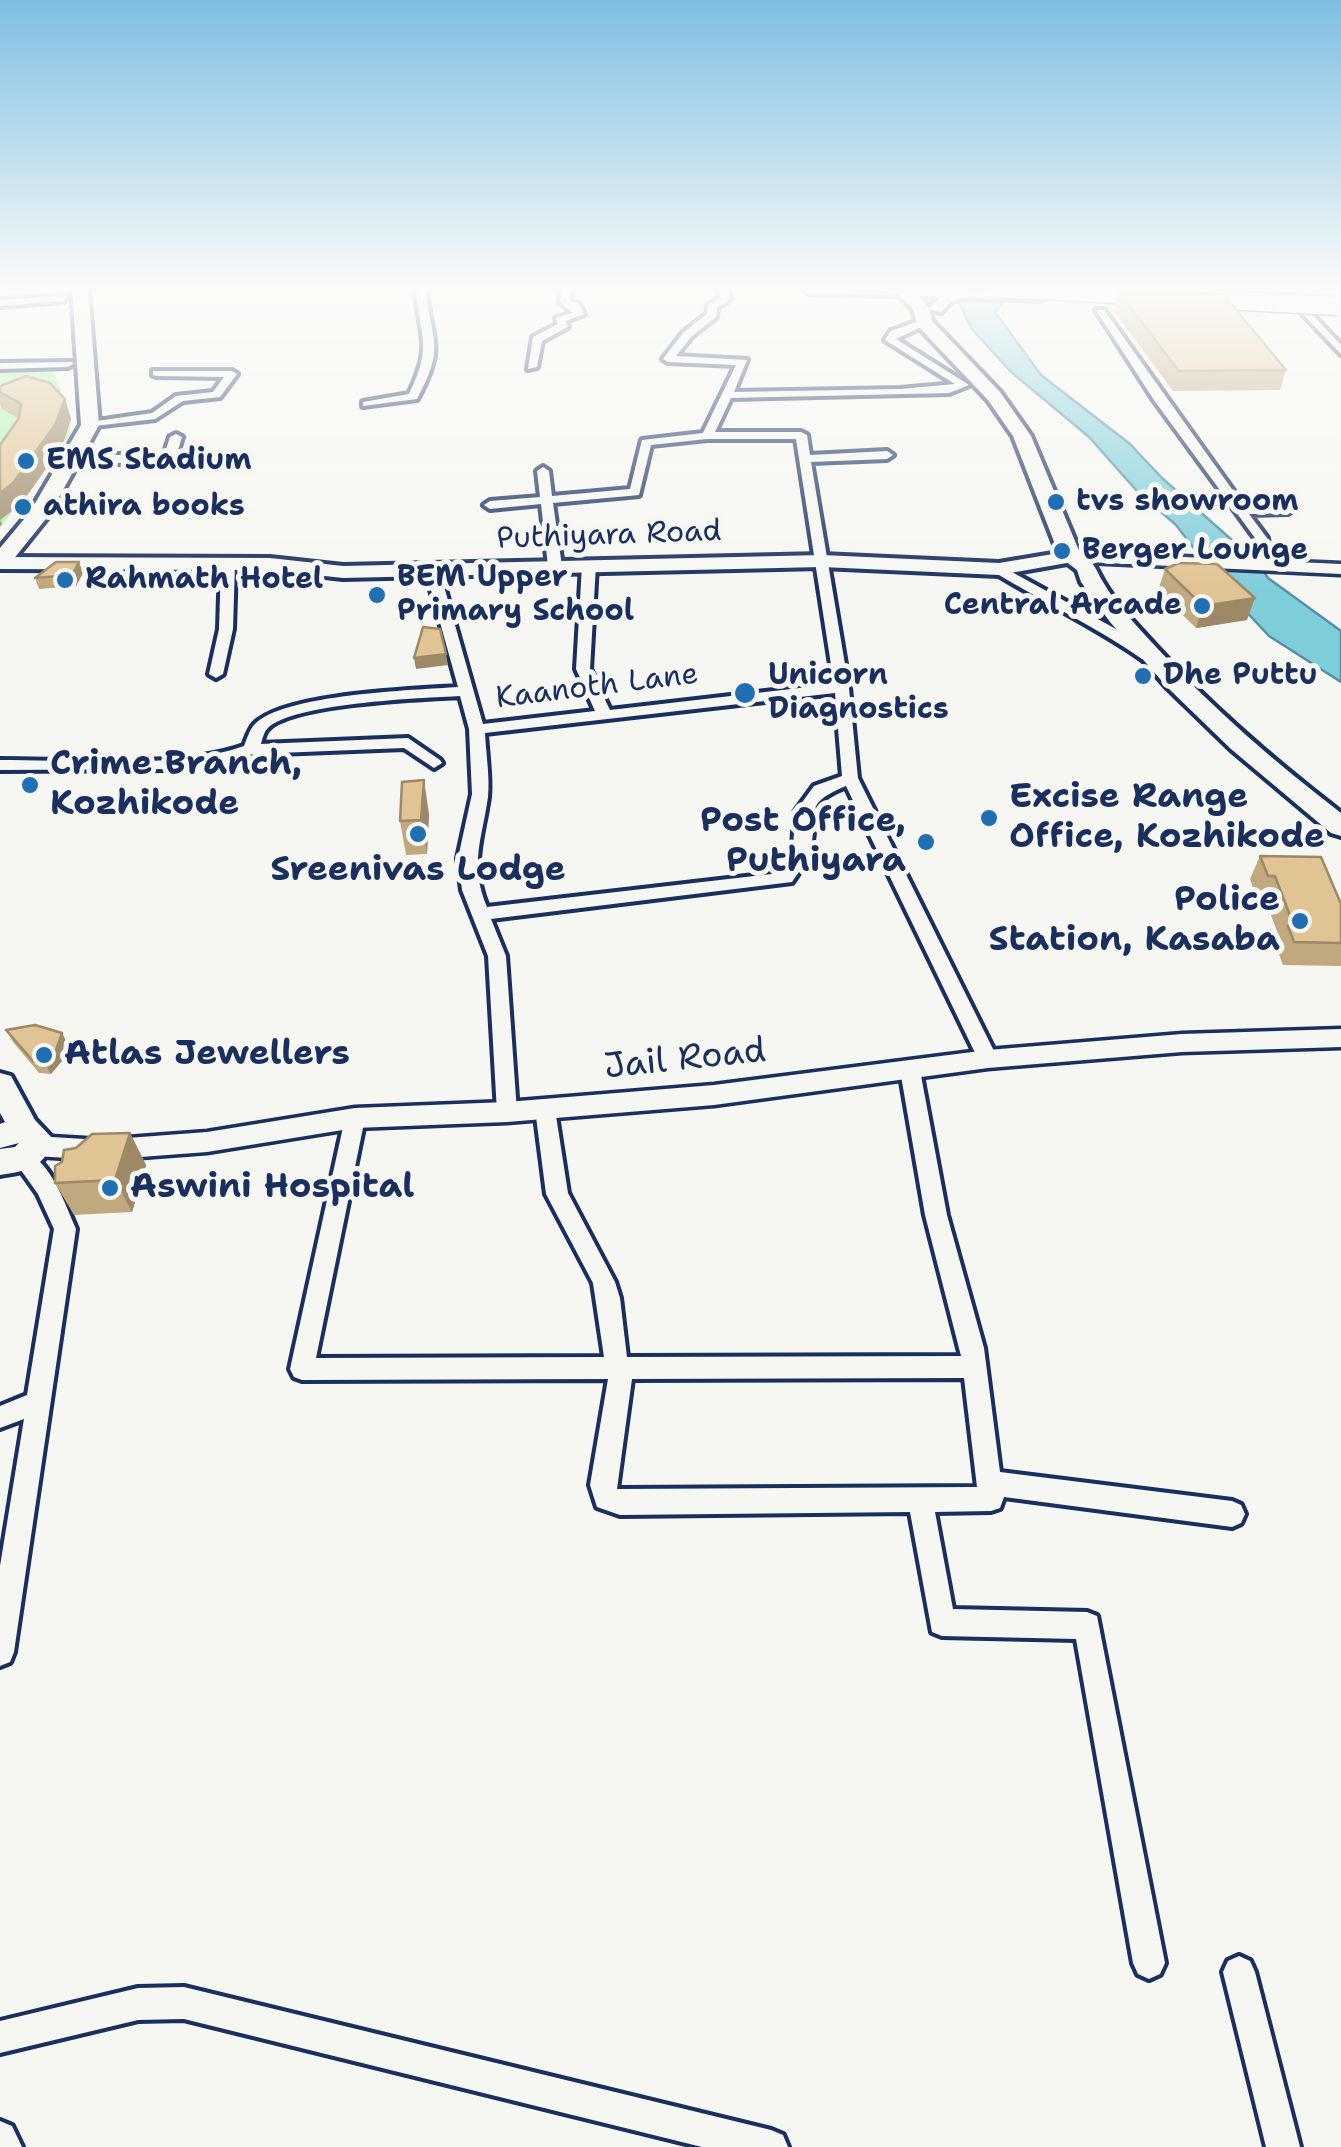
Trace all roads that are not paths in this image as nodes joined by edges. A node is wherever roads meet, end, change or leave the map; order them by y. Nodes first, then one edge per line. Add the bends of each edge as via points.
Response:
1 (74, 388) edge
2 (85, 388) edge
3 (221, 388) edge
4 (417, 388) edge
5 (731, 388) edge
6 (950, 388) edge
7 (988, 388) edge
8 (1153, 388) edge
9 (728, 395) junction
10 (367, 404) dead end
11 (90, 425) junction
12 (176, 436) dead end
13 (707, 436) junction
14 (887, 456) dead end
15 (73, 458) junction
16 (805, 459) junction
17 (543, 471) dead end
18 (546, 498) junction
19 (490, 505) dead end
20 (1239, 510) junction
21 (1288, 510) dead end
22 (1081, 557) junction
23 (0, 559) edge
24 (822, 561) junction
25 (1267, 562) junction
26 (228, 564) junction
27 (590, 565) junction
28 (555, 566) junction
29 (1341, 568) edge
30 (999, 569) junction
31 (433, 572) junction
32 (1153, 660) junction
33 (216, 674) dead end
34 (842, 688) junction
35 (466, 691) junction
36 (604, 713) junction
37 (477, 729) junction
38 (252, 749) junction
39 (434, 763) dead end
40 (0, 765) edge
41 (850, 778) junction
42 (1341, 806) edge
43 (1341, 828) edge
44 (480, 914) junction
45 (1341, 1038) edge
46 (988, 1059) junction
47 (910, 1070) junction
48 (0, 1084) edge
49 (545, 1109) junction
50 (508, 1112) junction
51 (355, 1118) junction
52 (17, 1146) edge
53 (971, 1367) junction
54 (621, 1371) junction
55 (39, 1402) junction
56 (0, 1417) edge
57 (989, 1483) junction
58 (921, 1502) junction
59 (1232, 1514) dead end
60 (0, 1652) edge
61 (1149, 1964) dead end
62 (1239, 1972) dead end
63 (0, 2038) edge
64 (0, 2138) edge
65 (4, 2147) edge
66 (771, 2147) edge
67 (1283, 2147) edge

1 - 23 main road via 80,416 74,434
2 - 11 main road
3 - 11 street via 180,398 155,416
4 - 10 street via 413,396
5 - 9 street
6 - 9 street
7 - 22 main road via 1022,436
8 - 20 street
9 - 13 street
11 - 15 main road
12 - 15 street via 169,460
13 - 16 street via 801,435
13 - 18 street via 646,442 634,492
14 - 16 street
15 - 23 main road via 39,515
16 - 24 street
17 - 18 street
18 - 19 street
18 - 28 street
20 - 21 street
20 - 25 street via 1261,538
22 - 25 street
22 - 30 main road, Puthiyara Road
22 - 32 main road
22 - 42 main road via 1172,660
23 - 26 main road, Puthiyara Road
24 - 27 main road, Puthiyara Road
24 - 30 main road, Puthiyara Road
24 - 34 street
25 - 29 street
26 - 31 main road, Puthiyara Road
26 - 33 street via 226,629
27 - 28 main road, Puthiyara Road
27 - 36 street via 581,653 584,675
28 - 31 main road, Puthiyara Road
30 - 32 street
31 - 35 street
32 - 43 main road
34 - 36 street, Kaanoth Lane
34 - 41 street
35 - 37 street
35 - 38 street via 342,702 275,716 259,728
36 - 37 street, Kaanoth Lane
37 - 44 street via 480,794 466,858
38 - 39 street via 408,743
38 - 40 street via 171,764
41 - 44 street via 820,790 803,812 802,850 786,878
41 - 46 street
44 - 50 street via 497,956
45 - 46 street, Jail Road
46 - 47 street, Jail Road
47 - 49 street, Jail Road
47 - 53 street
48 - 52 main road
49 - 50 street, Jail Road
49 - 54 street via 557,1194 604,1282
50 - 51 street, Jail Road
51 - 52 street, Jail Road via 207,1142 100,1150
51 - 54 street via 302,1369
52 - 55 street via 66,1229
53 - 54 street
53 - 57 street
54 - 58 street via 606,1498
55 - 56 street
55 - 60 street
57 - 58 street via 991,1499
57 - 59 street
58 - 61 street via 942,1622 1087,1626
62 - 67 street
63 - 66 street via 138,2004 184,2003
64 - 65 street

